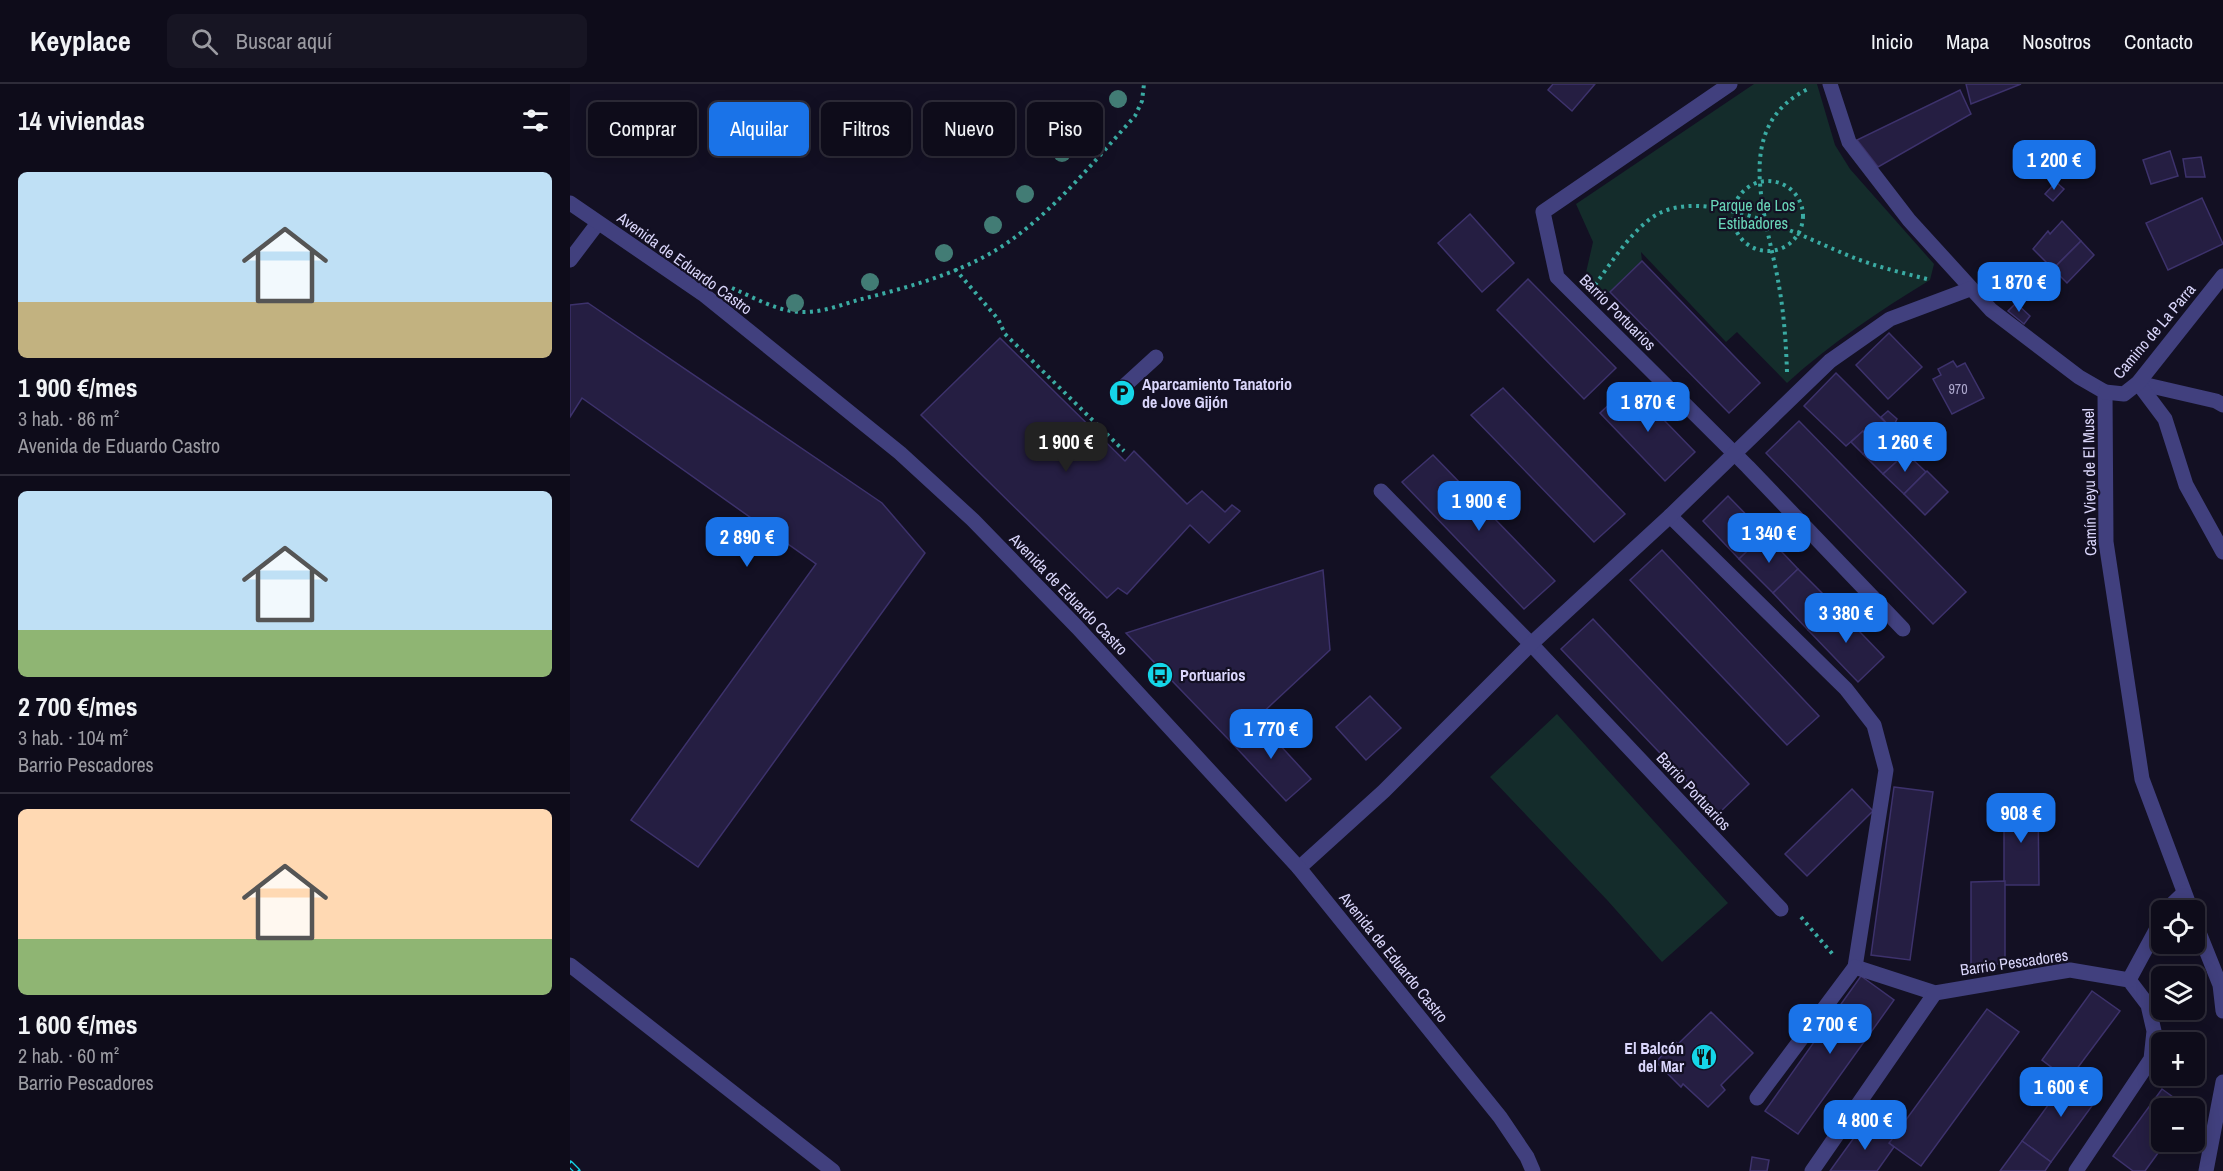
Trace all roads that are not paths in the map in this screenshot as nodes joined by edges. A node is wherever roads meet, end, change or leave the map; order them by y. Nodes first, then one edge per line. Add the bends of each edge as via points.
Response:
1 (1730, 84) edge
2 (1830, 84) edge
3 (570, 203) edge
4 (598, 223) junction
5 (570, 260) edge
6 (2223, 276) edge
7 (1970, 289) junction
8 (1156, 357) dead end
9 (2138, 383) junction
10 (1121, 389) dead end
11 (2105, 392) junction
12 (2223, 405) edge
13 (1734, 453) junction
14 (1381, 491) dead end
15 (1670, 516) junction
16 (2223, 552) edge
17 (1904, 629) dead end
18 (1532, 644) junction
19 (1299, 868) junction
20 (2184, 893) junction
21 (2177, 900) edge
22 (2187, 900) edge
23 (1781, 909) road end
24 (2151, 939) edge
25 (2205, 948) edge
26 (570, 965) edge
27 (1855, 967) junction
28 (2129, 980) junction
29 (1935, 993) junction
30 (2223, 1011) edge
31 (2223, 1082) edge
32 (1757, 1098) dead end
33 (833, 1171) edge
34 (1533, 1171) edge
35 (1812, 1171) edge
36 (2076, 1171) edge
37 (2206, 1171) edge

1 - 13 street, Barrio Portuarios via 1543,212 1557,278
2 - 7 street, Camín Vieyu de El Musel via 1849,142 1909,220
3 - 4 street, Avenida de Eduardo Castro
4 - 5 street
4 - 19 street, Avenida de Eduardo Castro via 703,294 900,453 973,520
6 - 9 street, Camino de La Parra
7 - 11 street, Camín Vieyu de El Musel via 1991,310 2079,377
7 - 13 street via 1890,319 1830,362
8 - 10 street
9 - 11 street, Camino de La Parra via 2124,394
9 - 12 street
9 - 16 street via 2165,418 2186,485
11 - 20 street, Camín Vieyu de El Musel via 2106,542 2142,778
13 - 15 street
13 - 17 street, Barrio Portuarios
14 - 18 street, Barrio Portuarios
15 - 18 street
15 - 27 street via 1846,689 1874,725 1886,771
18 - 19 street via 1384,791
18 - 23 street, Barrio Portuarios
19 - 34 street, Avenida de Eduardo Castro via 1500,1117
20 - 21 street
20 - 22 street, Camín Vieyu de El Musel
24 - 28 street
25 - 30 street via 2220,986
26 - 33 street
27 - 29 street, Barrio Pescadores
27 - 32 street
28 - 29 street, Barrio Pescadores via 2070,970
28 - 36 street via 2148,1005 2154,1031 2151,1059
29 - 35 street
31 - 37 street

